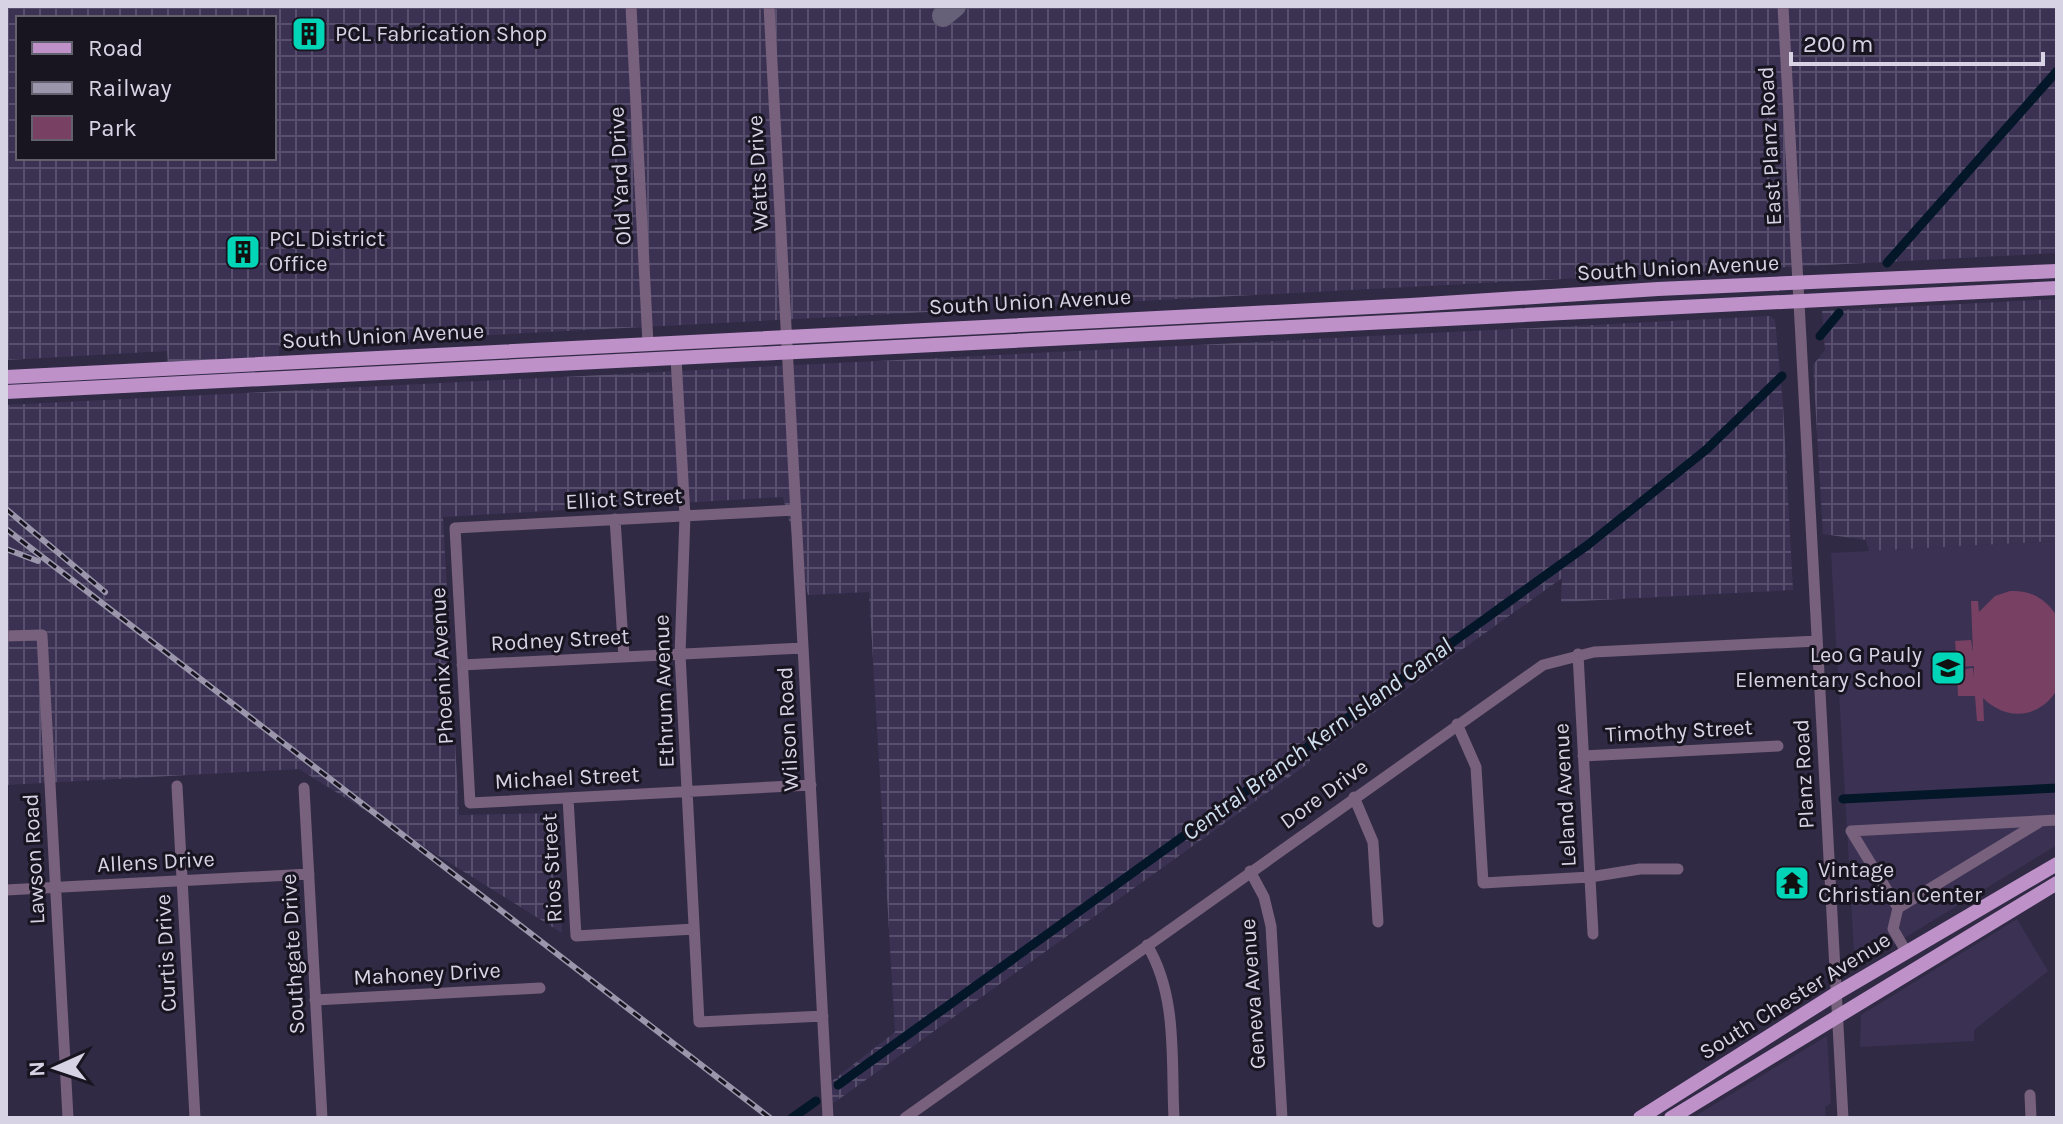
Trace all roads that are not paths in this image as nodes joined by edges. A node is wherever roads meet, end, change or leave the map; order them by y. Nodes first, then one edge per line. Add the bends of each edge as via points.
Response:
1 (631, 6) edge
2 (769, 6) edge
3 (1783, 6) edge
4 (2057, 271) edge
5 (1798, 285) junction
6 (2057, 288) edge
7 (1538, 298) junction
8 (1798, 301) junction
9 (1411, 305) junction
10 (1292, 311) junction
11 (1539, 314) junction
12 (1325, 325) junction
13 (1216, 330) junction
14 (1046, 332) junction
15 (648, 344) junction
16 (787, 345) junction
17 (474, 353) junction
18 (383, 358) junction
19 (676, 358) junction
20 (296, 362) junction
21 (215, 366) junction
22 (119, 371) junction
23 (390, 372) junction
24 (315, 376) junction
25 (9, 379) edge
26 (238, 381) junction
27 (136, 386) junction
28 (34, 391) junction
29 (6, 392) edge
30 (796, 510) junction
31 (685, 516) junction
32 (615, 519) junction
33 (455, 528) joint
34 (6, 636) edge
35 (1817, 641) junction
36 (803, 648) junction
37 (680, 654) junction
38 (1578, 654) junction
39 (624, 657) junction
40 (462, 665) junction
41 (1457, 724) junction
42 (1778, 746) dead end
43 (1583, 756) junction
44 (811, 785) junction
45 (177, 786) dead end
46 (304, 788) dead end
47 (687, 792) junction
48 (1354, 797) junction
49 (568, 798) junction
50 (470, 803) joint
51 (2057, 820) edge
52 (2042, 821) junction
53 (2057, 864) edge
54 (1678, 869) dead end
55 (1250, 871) junction
56 (309, 874) junction
57 (1590, 877) junction
58 (182, 881) junction
59 (2057, 883) edge
60 (56, 887) junction
61 (6, 890) edge
62 (1898, 908) junction
63 (1378, 922) dead end
64 (694, 929) junction
65 (1593, 934) dead end
66 (1147, 945) junction
67 (1907, 953) junction
68 (540, 988) dead end
69 (1837, 993) junction
70 (315, 1000) junction
71 (823, 1016) junction
72 (1839, 1016) junction
73 (2030, 1095) dead end
74 (68, 1118) edge
75 (195, 1118) edge
76 (322, 1118) edge
77 (828, 1118) edge
78 (905, 1118) edge
79 (1174, 1118) edge
80 (1282, 1118) edge
81 (1640, 1118) edge
82 (1671, 1118) edge
83 (1843, 1118) edge
84 (2031, 1118) edge

1 - 15 street, Old Yard Drive
2 - 16 street, Watts Drive
3 - 5 street, East Planz Road
4 - 5 main road, South Union Avenue
5 - 7 main road, South Union Avenue
5 - 8 street, Planz Road
6 - 8 main road, South Union Avenue
7 - 9 main road, South Union Avenue
7 - 11 main road
8 - 11 main road, South Union Avenue
8 - 35 street, Planz Road
9 - 10 main road, South Union Avenue
9 - 12 main road via 1399,312 1345,316
10 - 13 main road via 1284,319 1223,322
10 - 14 main road, South Union Avenue
11 - 12 main road, South Union Avenue
12 - 13 main road, South Union Avenue
13 - 14 main road, South Union Avenue
14 - 16 main road, South Union Avenue
15 - 16 main road, South Union Avenue
15 - 17 main road, South Union Avenue
16 - 19 main road, South Union Avenue
16 - 30 street, Wilson Road
17 - 18 main road, South Union Avenue
17 - 23 main road via 462,362 398,366
18 - 20 main road, South Union Avenue
18 - 24 main road via 379,366 324,369
19 - 23 main road, South Union Avenue
19 - 31 street, Ethrum Avenue
20 - 21 main road, South Union Avenue
20 - 26 main road via 246,373
21 - 22 main road, South Union Avenue
21 - 27 main road via 197,376 142,379
22 - 25 main road, South Union Avenue
22 - 28 main road via 52,382
23 - 24 main road, South Union Avenue
24 - 26 main road, South Union Avenue
26 - 27 main road, South Union Avenue
27 - 28 main road, South Union Avenue
28 - 29 main road, South Union Avenue
30 - 31 street, Elliot Street
30 - 36 street, Wilson Road
31 - 32 street, Elliot Street
31 - 37 street, Ethrum Avenue
32 - 33 street, Elliot Street
32 - 39 street
33 - 40 street, Phoenix Avenue
34 - 60 street, Lawson Road via 42,635
35 - 38 street, Dore Drive
35 - 69 street, Planz Road
36 - 37 street, Rodney Street
36 - 44 street, Wilson Road
37 - 39 street, Rodney Street
37 - 47 street, Ethrum Avenue
38 - 41 street, Dore Drive via 1528,673
38 - 43 street, Leland Avenue
39 - 40 street, Rodney Street
40 - 50 street, Phoenix Avenue
41 - 48 street, Dore Drive
41 - 57 street via 1476,767 1483,883
42 - 43 street, Timothy Street
43 - 57 street, Leland Avenue
44 - 47 street, Michael Street
44 - 71 street, Wilson Road
45 - 58 street, Curtis Drive
46 - 56 street, Southgate Drive
47 - 49 street, Michael Street
47 - 64 street, Ethrum Avenue
48 - 55 street, Dore Drive
48 - 63 street via 1373,842
49 - 50 street, Michael Street
49 - 64 street, Rios Street via 576,936
51 - 52 street
52 - 62 street
52 - 62 street via 1851,831
53 - 67 main road, South Chester Avenue
54 - 57 street
55 - 66 street, Dore Drive
55 - 80 street, Geneva Avenue via 1271,926
56 - 58 street, Allens Drive
56 - 70 street, Southgate Drive
57 - 65 street, Leland Avenue
58 - 60 street, Allens Drive
58 - 75 street, Curtis Drive
59 - 72 main road, South Chester Avenue
60 - 61 street, Allens Drive
60 - 74 street, Lawson Road
62 - 67 street via 1893,929
64 - 71 street, Ethrum Avenue via 699,1022
66 - 78 street, Dore Drive
66 - 79 street via 1168,1000
67 - 69 main road, South Chester Avenue
68 - 70 street, Mahoney Drive
69 - 72 street, Planz Road
69 - 81 main road, South Chester Avenue
70 - 76 street, Southgate Drive
71 - 77 street, Wilson Road
72 - 82 main road, South Chester Avenue
72 - 83 street, Planz Road
73 - 84 street

